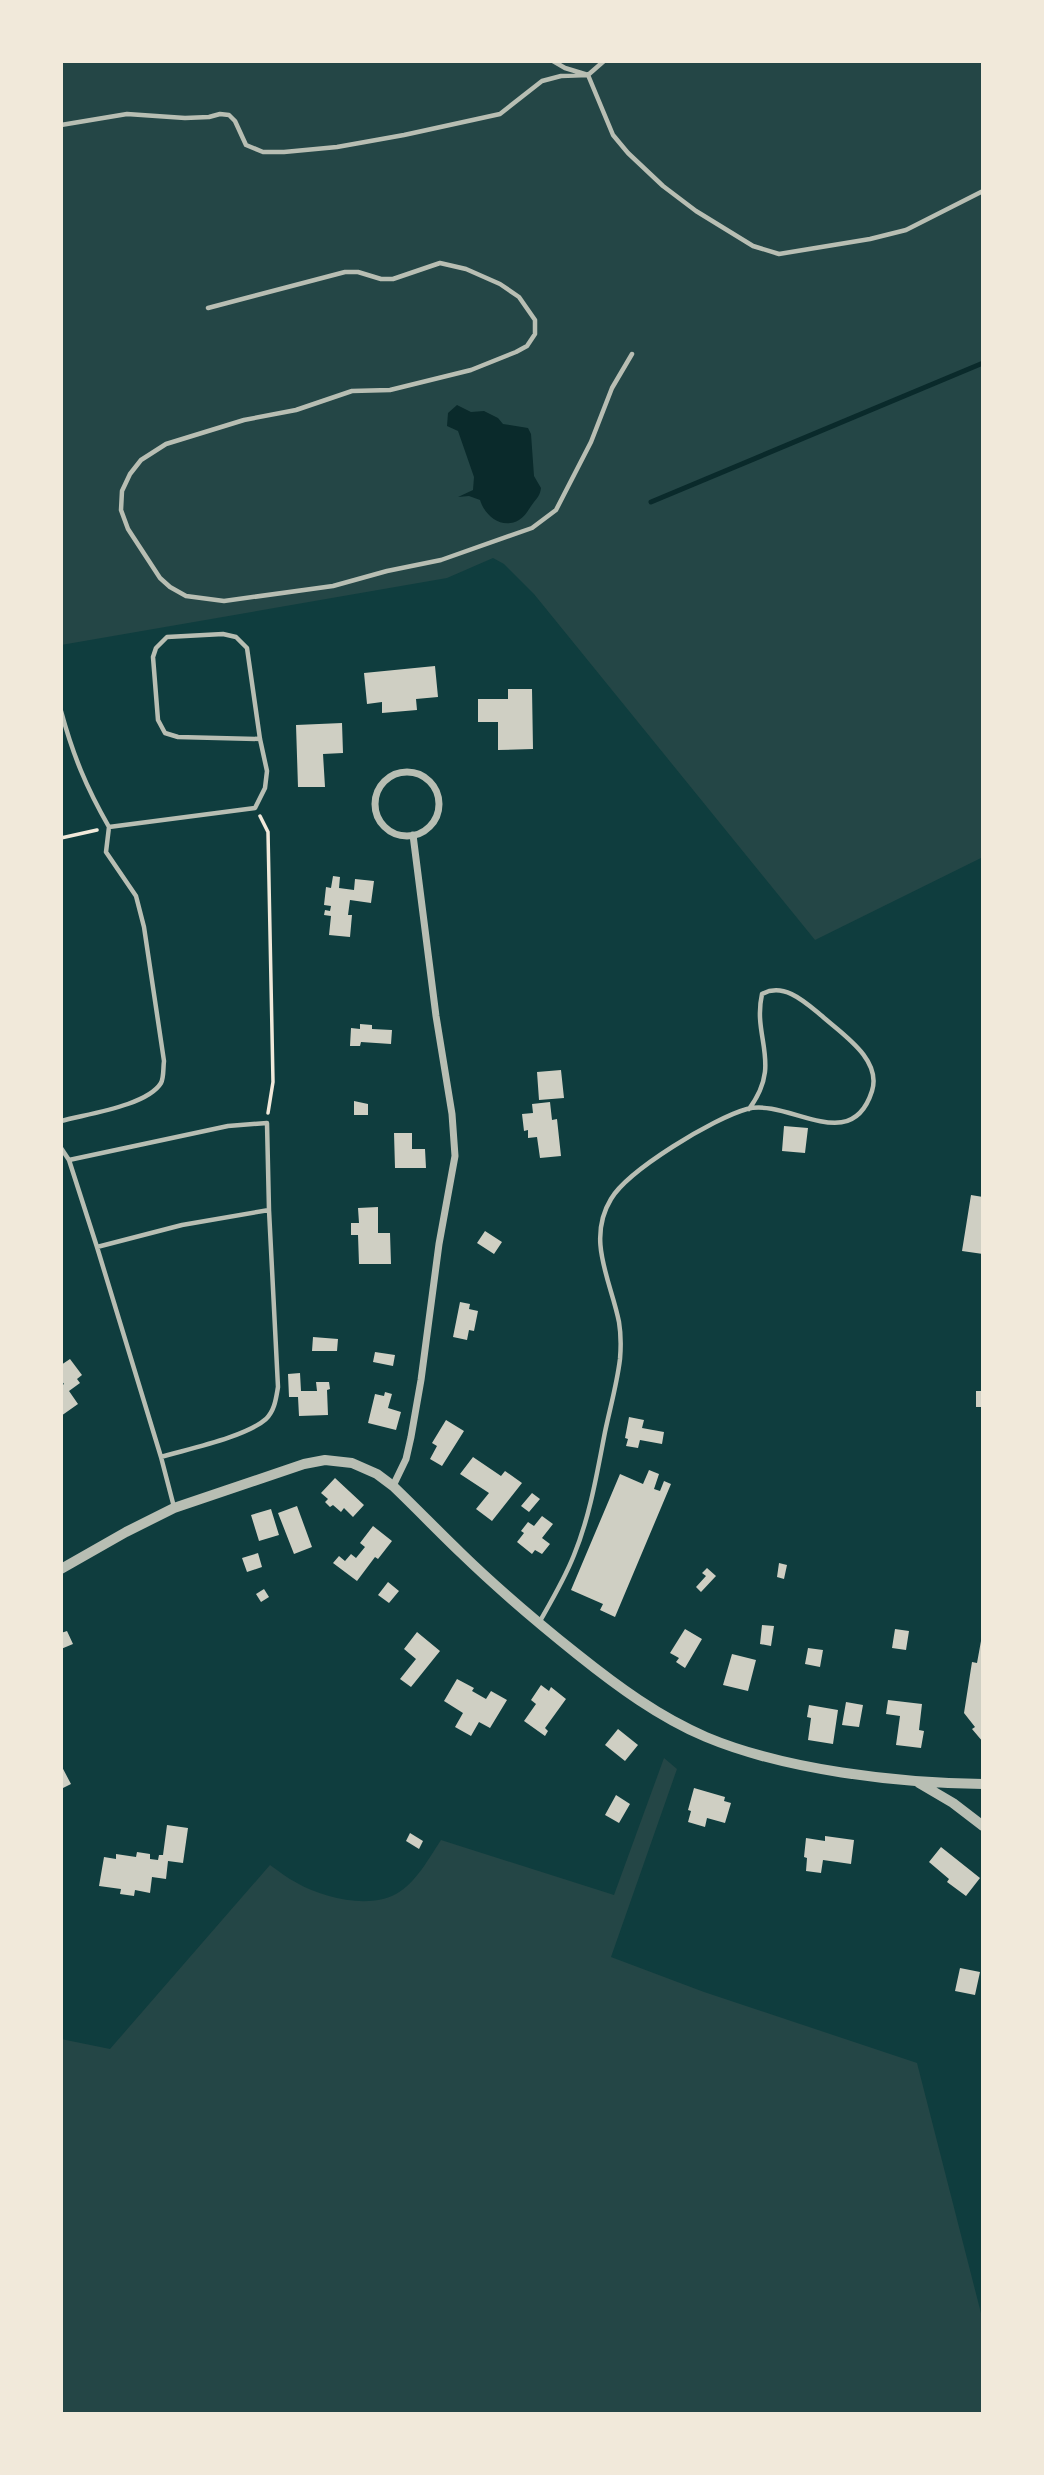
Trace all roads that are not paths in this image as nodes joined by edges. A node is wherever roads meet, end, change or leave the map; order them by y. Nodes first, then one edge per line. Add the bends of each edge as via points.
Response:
1 (553, 61) edge
2 (604, 61) edge
3 (588, 75) junction
4 (61, 125) edge
5 (983, 191) edge
6 (208, 308) dead end
7 (632, 354) dead end
8 (61, 711) edge
9 (260, 739) junction
10 (109, 827) junction
11 (413, 835) junction
12 (749, 1108) junction
13 (61, 1121) edge
14 (61, 1148) edge
15 (69, 1160) junction
16 (269, 1210) junction
17 (97, 1247) junction
18 (161, 1457) junction
19 (393, 1486) junction
20 (174, 1508) junction
21 (61, 1569) edge
22 (539, 1624) junction
23 (913, 1781) junction
24 (983, 1784) edge
25 (983, 1826) edge

1 - 3 lane
2 - 3 lane
3 - 4 lane via 542,81 500,114 308,150 263,152 246,145 235,121 220,114 185,118 127,114
3 - 5 lane via 613,135 663,186 753,246 779,254 906,230
6 - 7 lane via 345,272 393,279 440,263 466,269 519,297 535,320 535,334 527,346 471,370 390,390 352,391 296,410 244,420 166,444 141,460 122,491 121,510 128,529 160,578 186,596 199,599 243,599 333,586 441,560 531,528 556,510 611,387
8 - 10 lane via 73,753
9 - 9 lane via 247,648 236,637 167,637 156,648 158,720 165,733
9 - 10 lane via 267,771 255,808
10 - 13 lane via 106,852 136,896 144,927 164,1061 162,1081 132,1103
11 - 11 street via 436,818 438,796 425,778 400,773 383,783 376,811 394,833
11 - 19 street via 455,1147 411,1437
12 - 12 lane via 760,1092 766,1070 761,1002 762,994 771,989 786,991 809,1006 871,1065 871,1093 864,1108 847,1122
12 - 22 lane via 701,1130 648,1165 618,1190 604,1214 601,1254 620,1331 620,1359 598,1471 575,1553
14 - 15 lane
15 - 16 lane via 228,1126 267,1123
15 - 17 lane
16 - 17 lane via 182,1225
16 - 18 lane via 278,1387 275,1406 267,1419 241,1433
17 - 18 lane
18 - 20 lane
19 - 20 street via 352,1463 325,1460
19 - 22 street
20 - 21 street
22 - 23 street via 607,1679 706,1737 789,1761
23 - 24 street
23 - 25 street

